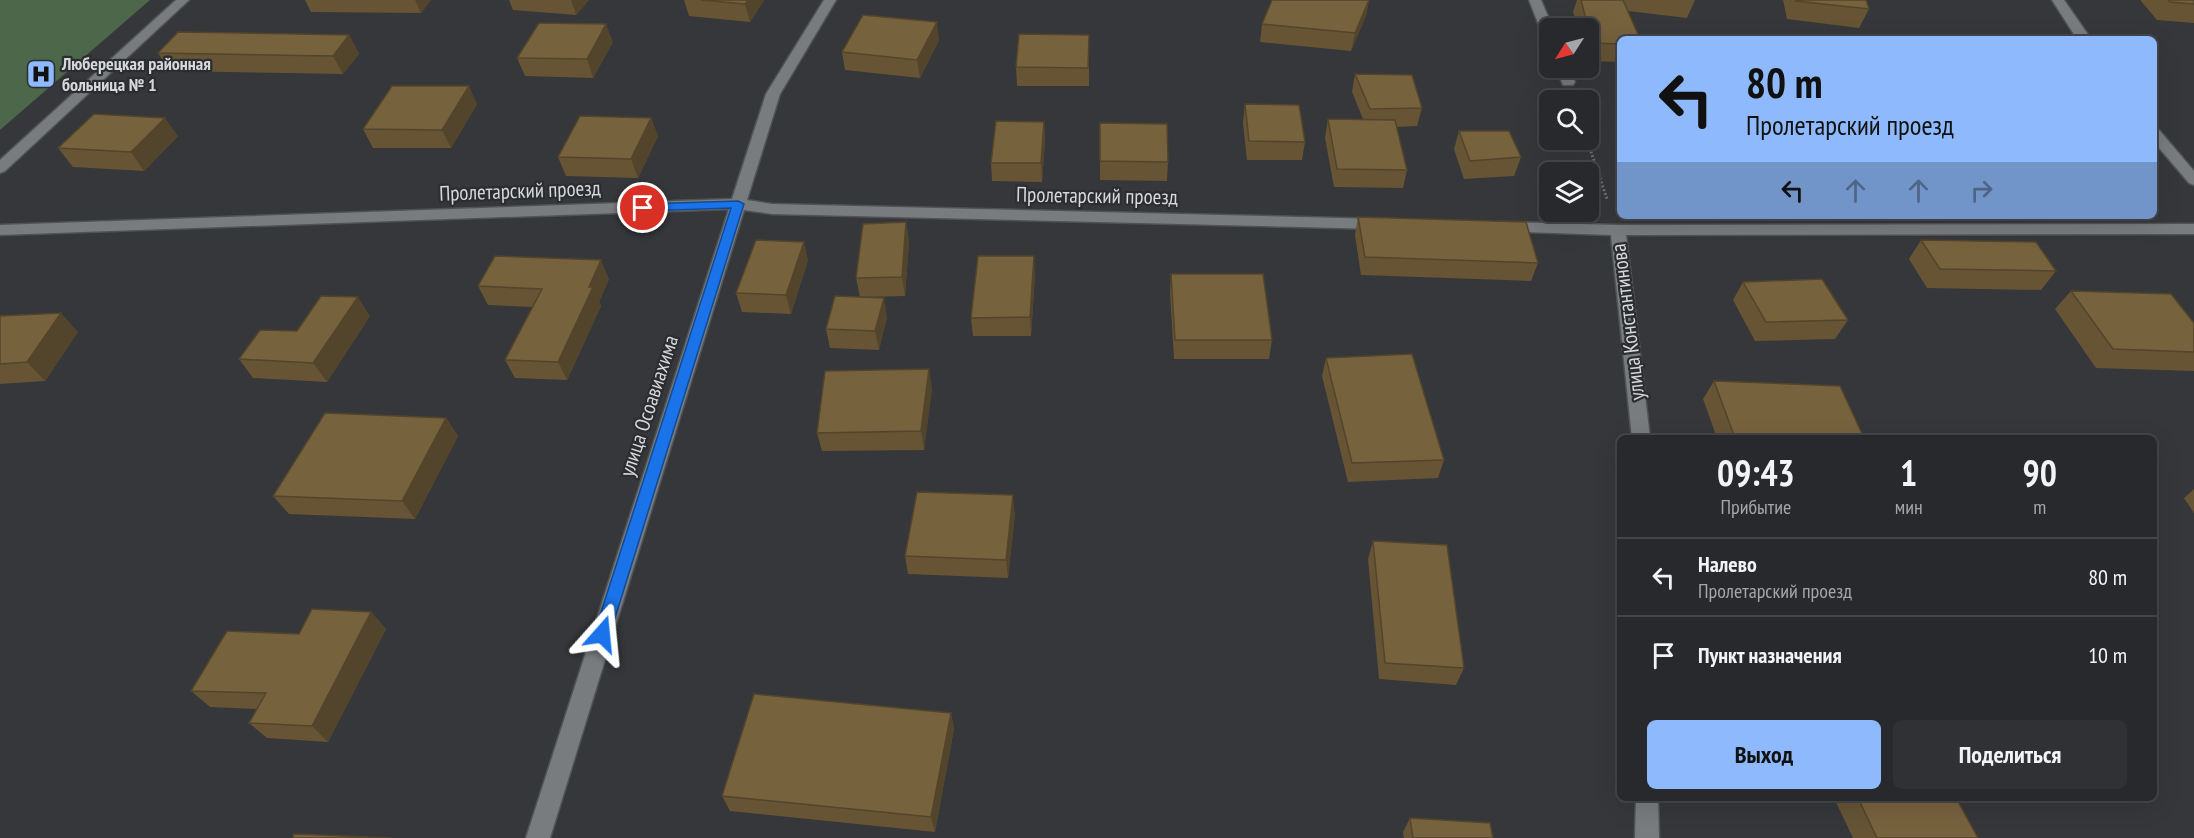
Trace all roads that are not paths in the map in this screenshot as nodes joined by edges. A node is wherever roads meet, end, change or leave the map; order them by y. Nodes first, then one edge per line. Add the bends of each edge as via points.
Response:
1 (183, 0) edge
2 (830, 0) edge
3 (1535, 0) edge
4 (2058, 0) edge
5 (1542, 18) edge
6 (2082, 36) edge
7 (1566, 78) edge
8 (1568, 82) dead end
9 (2157, 137) edge
10 (0, 168) edge
11 (2194, 180) edge
12 (738, 204) junction
13 (1392, 224) edge
14 (1487, 227) edge
15 (2194, 229) edge
16 (1618, 230) junction
17 (0, 231) edge
18 (1641, 435) edge
19 (1647, 801) edge
20 (538, 838) edge
21 (1647, 838) edge

1 - 10 street
2 - 12 street, улица Осоавиахима via 773,94
3 - 5 street
4 - 6 street
7 - 8 street
9 - 11 street
12 - 13 street, Пролетарский проезд via 772,209
12 - 17 street, Пролетарский проезд
12 - 20 street, улица Осоавиахима
14 - 16 street
15 - 16 street
16 - 18 street, улица Константинова
19 - 21 street

